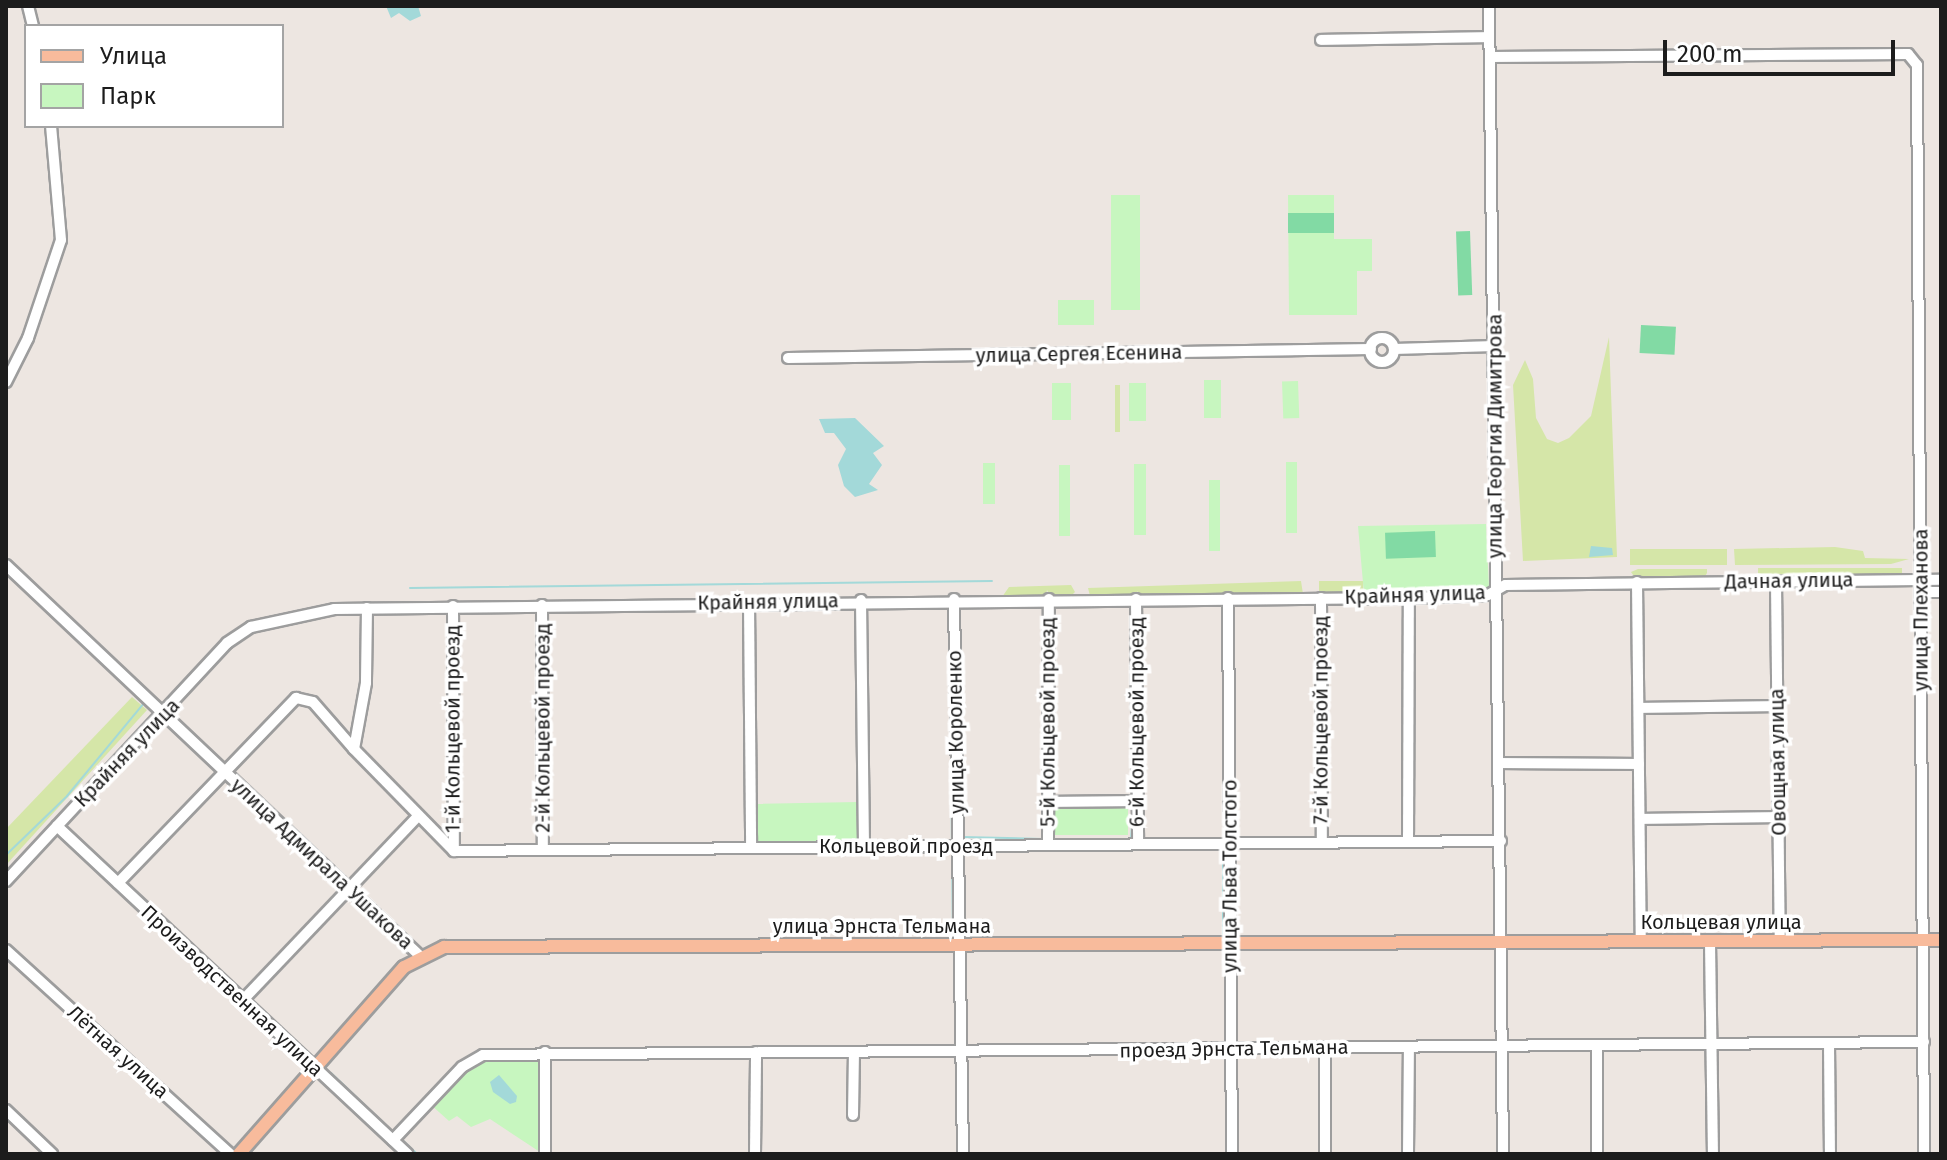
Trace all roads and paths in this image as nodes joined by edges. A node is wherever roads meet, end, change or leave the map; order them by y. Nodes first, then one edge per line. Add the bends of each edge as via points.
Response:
1 (1489, 6) edge
2 (1489, 37) junction
3 (1321, 40) dead end
4 (1490, 57) junction
5 (51, 128) edge
6 (1495, 346) junction
7 (1371, 349) junction
8 (1394, 349) junction
9 (788, 358) dead end
10 (6, 382) edge
11 (6, 565) edge
12 (1920, 580) junction
13 (1941, 580) edge
14 (1637, 582) junction
15 (1776, 582) junction
16 (1496, 591) junction
17 (1920, 592) junction
18 (1941, 592) edge
19 (1228, 598) junction
20 (1321, 598) junction
21 (1409, 598) junction
22 (954, 599) junction
23 (1049, 599) junction
24 (1136, 599) junction
25 (861, 600) junction
26 (749, 602) junction
27 (542, 605) junction
28 (453, 606) junction
29 (367, 608) junction
30 (1777, 706) junction
31 (1639, 708) junction
32 (165, 715) junction
33 (354, 749) junction
34 (1501, 763) junction
35 (1639, 764) junction
36 (225, 772) junction
37 (1137, 801) junction
38 (1048, 802) junction
39 (1778, 817) junction
40 (416, 818) junction
41 (1640, 819) junction
42 (57, 826) junction
43 (1501, 841) junction
44 (1408, 842) junction
45 (1231, 843) junction
46 (1322, 843) junction
47 (1138, 844) junction
48 (1048, 845) junction
49 (864, 846) junction
50 (958, 846) junction
51 (751, 847) junction
52 (543, 850) junction
53 (454, 851) junction
54 (6, 881) edge
55 (118, 883) junction
56 (350, 888) junction
57 (1923, 940) junction
58 (1941, 940) edge
59 (1780, 941) junction
60 (1641, 942) junction
61 (1710, 942) junction
62 (1501, 944) junction
63 (959, 946) junction
64 (1229, 946) junction
65 (6, 950) edge
66 (420, 956) junction
67 (242, 1001) junction
68 (1924, 1042) junction
69 (1829, 1043) junction
70 (1712, 1044) junction
71 (1597, 1045) junction
72 (1409, 1047) junction
73 (1502, 1047) junction
74 (1231, 1048) junction
75 (1325, 1048) junction
76 (961, 1051) junction
77 (545, 1052) junction
78 (756, 1052) junction
79 (854, 1053) junction
80 (315, 1069) junction
81 (6, 1110) edge
82 (853, 1115) dead end
83 (393, 1140) junction
84 (52, 1154) edge
85 (230, 1154) edge
86 (239, 1154) edge
87 (408, 1154) edge
88 (545, 1154) edge
89 (755, 1154) edge
90 (963, 1154) edge
91 (1232, 1154) edge
92 (1325, 1154) edge
93 (1408, 1154) edge
94 (1503, 1154) edge
95 (1597, 1154) edge
96 (1713, 1154) edge
97 (1830, 1154) edge
98 (1924, 1154) edge

1 - 2 street, улица Георгия Димитрова
2 - 3 street
2 - 4 street, улица Георгия Димитрова
4 - 6 street, улица Георгия Димитрова
4 - 12 street, улица Плеханова via 1908,54 1917,65
5 - 10 street via 63,216 61,240 28,338
6 - 8 street, улица Сергея Есенина
6 - 16 street, улица Георгия Димитрова
7 - 8 street, улица Сергея Есенина via 1382,339
7 - 8 street, улица Сергея Есенина via 1383,362
7 - 9 street, улица Сергея Есенина
11 - 32 street, улица Адмирала Ушакова
12 - 13 street, Дачная улица
12 - 15 street, Дачная улица
12 - 17 street, улица Плеханова
14 - 15 street, Дачная улица
14 - 16 street, Крайняя улица via 1505,585
14 - 31 street
15 - 30 street, Овощная улица
16 - 21 street, Крайняя улица
16 - 34 street, улица Георгия Димитрова
17 - 18 street
17 - 57 street, улица Плеханова
19 - 20 street, Крайняя улица
19 - 24 street, Крайняя улица
19 - 45 street, улица Льва Толстого
20 - 21 street, Крайняя улица
20 - 46 street, 7-й Кольцевой проезд
21 - 44 street
22 - 23 street, Крайняя улица
22 - 25 street, Крайняя улица
22 - 50 street, улица Короленко
23 - 24 street, Крайняя улица
23 - 38 street, 5-й Кольцевой проезд
24 - 37 street, 6-й Кольцевой проезд
25 - 26 street, Крайняя улица
25 - 49 street
26 - 27 street, Крайняя улица
26 - 51 street
27 - 28 street, Крайняя улица
27 - 52 street, 2-й Кольцевой проезд
28 - 29 street, Крайняя улица
28 - 53 street, 1-й Кольцевой проезд
29 - 32 street, Крайняя улица via 334,609 241,632
29 - 33 street via 366,683
30 - 31 street
30 - 39 street, Овощная улица
31 - 35 street
32 - 36 street, улица Адмирала Ушакова
32 - 42 street, Крайняя улица
33 - 36 street, улица Адмирала Ушакова via 304,697 290,702
33 - 40 street
34 - 35 street
34 - 43 street, улица Георгия Димитрова
35 - 41 street
36 - 55 street, улица Адмирала Ушакова
36 - 56 street, улица Адмирала Ушакова
37 - 38 street
37 - 47 street, 6-й Кольцевой проезд
38 - 48 street, 5-й Кольцевой проезд
39 - 41 street
39 - 59 street, Овощная улица
40 - 53 street
40 - 56 street
41 - 60 street
42 - 54 street, Крайняя улица
42 - 55 street, Производственная улица
43 - 44 street, Кольцевой проезд
43 - 62 street, улица Георгия Димитрова
44 - 46 street, Кольцевой проезд
45 - 46 street, Кольцевой проезд
45 - 47 street, Кольцевой проезд
45 - 64 street, улица Льва Толстого
47 - 48 street, Кольцевой проезд
48 - 50 street, Кольцевой проезд
49 - 50 street, Кольцевой проезд
49 - 51 street, Кольцевой проезд
50 - 63 street, улица Короленко
51 - 52 street, Кольцевой проезд
52 - 53 street, Кольцевой проезд
55 - 67 street, Производственная улица
56 - 66 street, улица Адмирала Ушакова
56 - 67 street
57 - 58 main road, Кольцевая улица
57 - 59 main road, Кольцевая улица
57 - 68 street, улица Плеханова
59 - 61 main road, Кольцевая улица
60 - 61 main road, Кольцевая улица
60 - 62 main road, Кольцевая улица
61 - 70 street
62 - 64 main road, улица Эрнста Тельмана
62 - 73 street, улица Георгия Димитрова
63 - 64 main road, улица Эрнста Тельмана
63 - 66 main road, улица Эрнста Тельмана via 451,947
63 - 76 street, улица Короленко
64 - 74 street, улица Льва Толстого
65 - 85 street, Лётная улица
66 - 80 main road
67 - 80 street, Производственная улица
68 - 69 street, проезд Эрнста Тельмана
68 - 98 street, улица Плеханова
69 - 70 street, проезд Эрнста Тельмана
69 - 97 street
70 - 71 street, проезд Эрнста Тельмана
70 - 96 street
71 - 73 street, проезд Эрнста Тельмана
71 - 95 street
72 - 73 street, проезд Эрнста Тельмана
72 - 75 street, проезд Эрнста Тельмана
72 - 93 street
73 - 94 street, улица Георгия Димитрова
74 - 75 street, проезд Эрнста Тельмана
74 - 76 street, проезд Эрнста Тельмана
74 - 91 street, улица Льва Толстого
75 - 92 street
76 - 79 street, проезд Эрнста Тельмана
76 - 90 street, улица Короленко
77 - 78 street, проезд Эрнста Тельмана
77 - 83 street, проезд Эрнста Тельмана via 472,1058
77 - 88 street
78 - 79 street, проезд Эрнста Тельмана
78 - 89 street
79 - 82 street
80 - 83 street, Производственная улица
80 - 86 main road
81 - 84 street
83 - 87 street, Производственная улица

